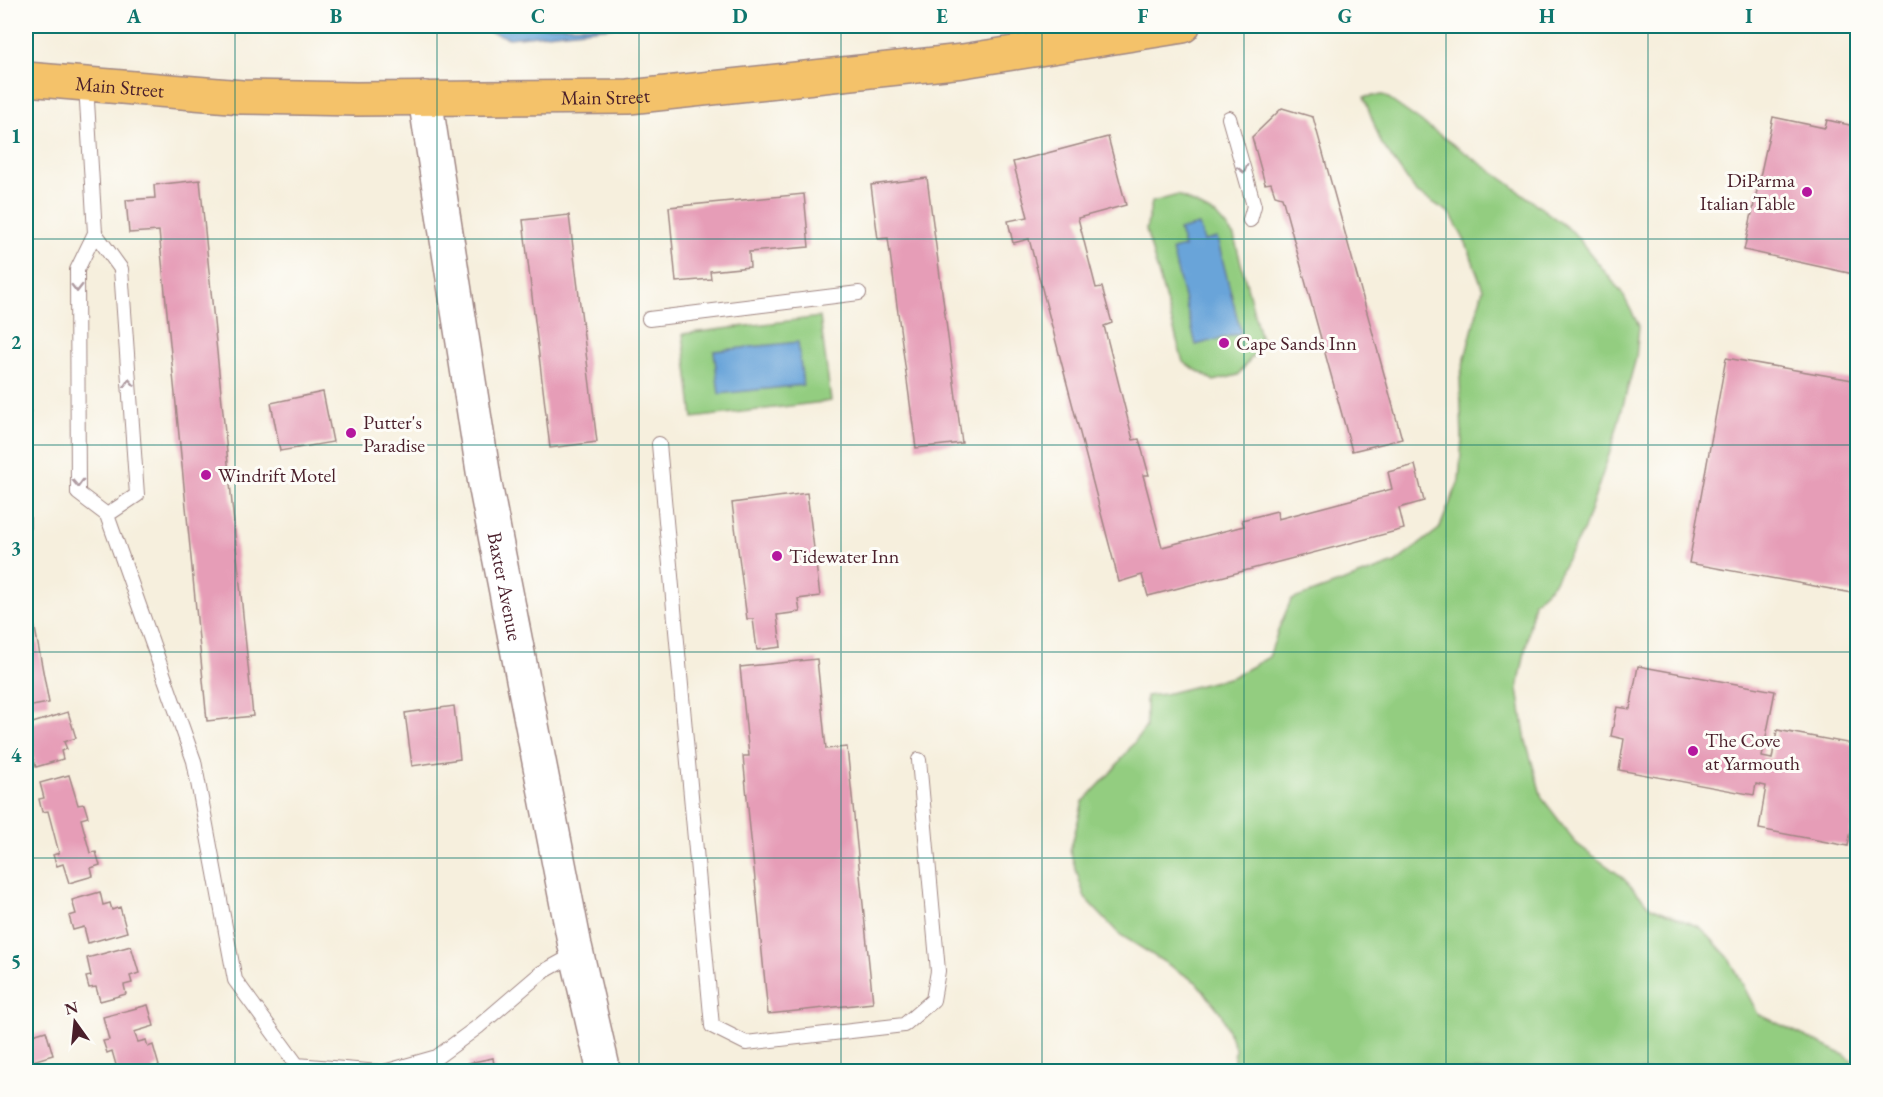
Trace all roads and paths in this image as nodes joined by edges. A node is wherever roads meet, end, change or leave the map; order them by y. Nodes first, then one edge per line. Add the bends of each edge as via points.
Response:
1 (1183, 26) edge
2 (26, 79) edge
3 (86, 85) junction
4 (425, 98) junction
5 (1229, 118) dead end
6 (1250, 220) dead end
7 (95, 233) junction
8 (859, 293) dead end
9 (649, 319) dead end
10 (659, 444) dead end
11 (107, 515) junction
12 (919, 760) dead end
13 (577, 952) junction
14 (379, 1071) edge
15 (384, 1071) edge
16 (604, 1071) edge

1 - 4 main road, Main Street via 963,61 629,97
2 - 3 main road, Main Street
3 - 4 main road, Main Street via 242,97
3 - 7 lane
4 - 13 street, Baxter Avenue via 485,484
5 -> 6 lane via 1254,206
7 -> 11 lane via 77,270 78,493
11 -> 7 lane via 137,495 121,270
8 - 9 lane
10 - 12 lane via 712,1026 746,1043 904,1025 933,1000 938,970
11 - 14 lane via 194,761 235,980 297,1065
13 - 15 lane via 541,973 437,1057
13 - 16 street, Baxter Avenue

